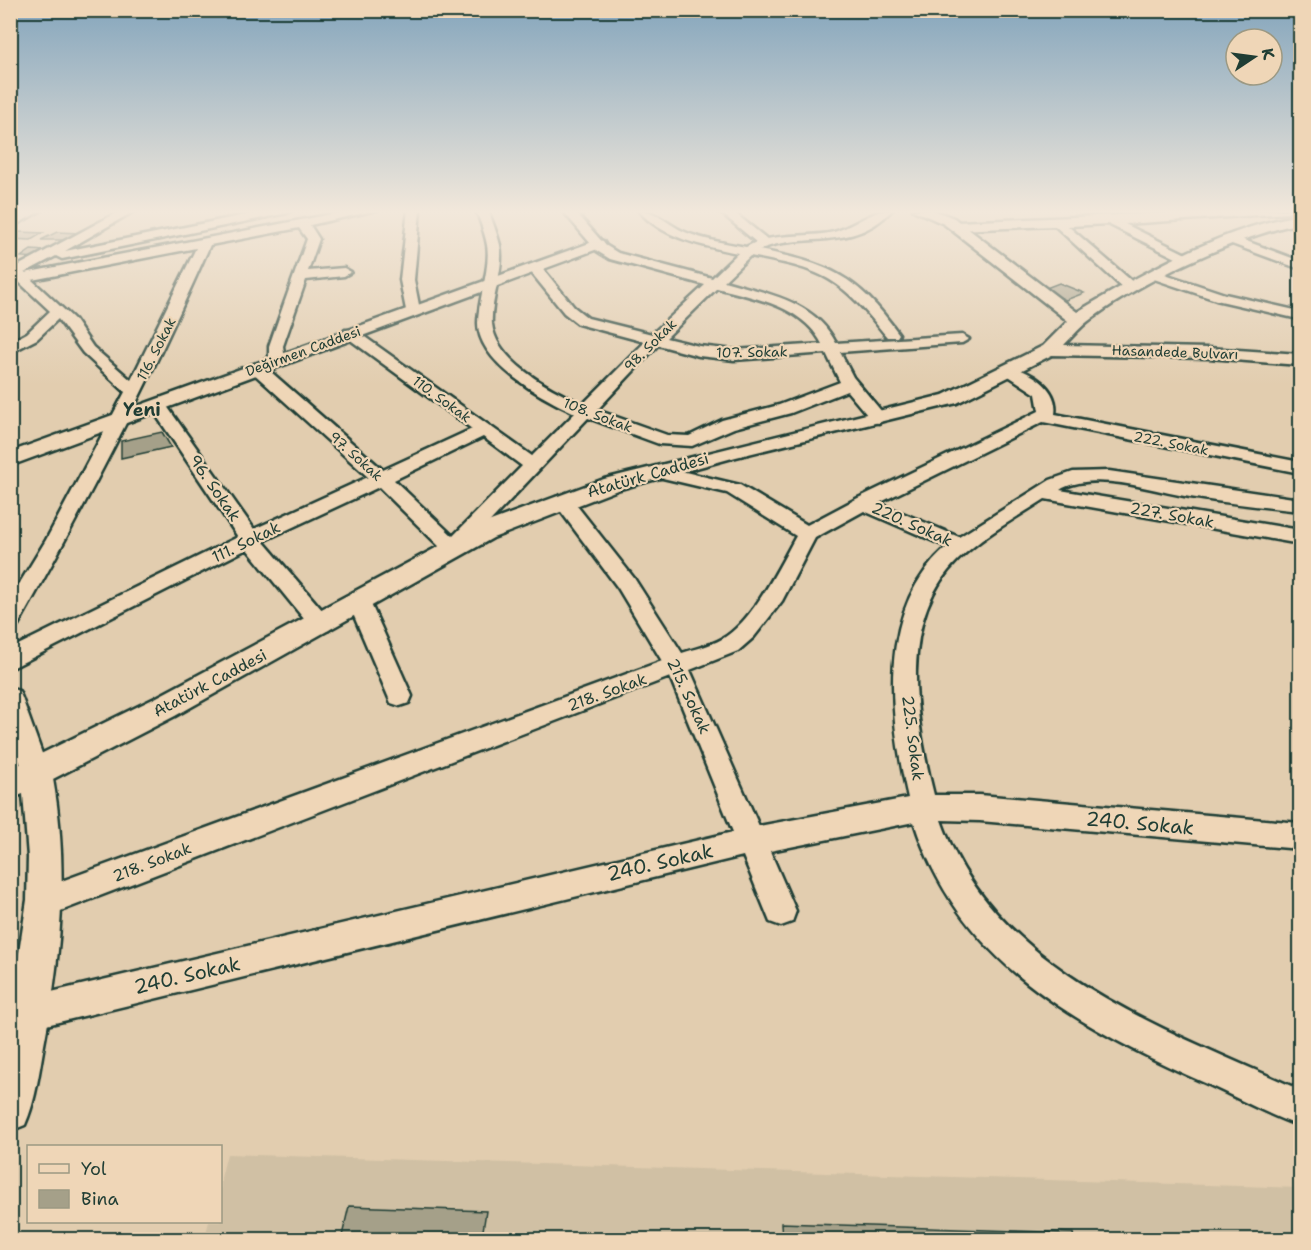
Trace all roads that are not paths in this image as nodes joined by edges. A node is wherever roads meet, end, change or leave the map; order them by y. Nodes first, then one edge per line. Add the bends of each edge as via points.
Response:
1 (33, 268) edge
2 (86, 268) edge
3 (194, 268) edge
4 (304, 268) edge
5 (408, 268) edge
6 (492, 268) edge
7 (532, 268) edge
8 (536, 268) edge
9 (654, 268) edge
10 (729, 268) edge
11 (817, 268) edge
12 (1010, 268) edge
13 (1109, 268) edge
14 (1165, 268) edge
15 (344, 272) dead end
16 (1153, 274) junction
17 (302, 276) junction
18 (19, 283) edge
19 (491, 284) junction
20 (712, 284) junction
21 (1129, 286) junction
22 (413, 310) junction
23 (57, 312) junction
24 (1298, 313) edge
25 (1078, 321) junction
26 (350, 333) junction
27 (892, 334) dead end
28 (962, 339) dead end
29 (655, 340) junction
30 (10, 349) edge
31 (829, 349) junction
32 (1050, 350) junction
33 (277, 360) junction
34 (1300, 360) edge
35 (256, 368) junction
36 (1009, 371) junction
37 (851, 384) junction
38 (134, 392) junction
39 (158, 406) junction
40 (586, 410) junction
41 (1042, 417) junction
42 (879, 418) junction
43 (118, 421) junction
44 (485, 430) junction
45 (10, 460) edge
46 (533, 465) junction
47 (1300, 466) edge
48 (660, 472) junction
49 (382, 478) junction
50 (1044, 493) junction
51 (563, 501) junction
52 (863, 503) junction
53 (1300, 505) edge
54 (807, 534) junction
55 (1300, 537) edge
56 (250, 539) junction
57 (960, 545) junction
58 (453, 548) junction
59 (359, 602) junction
60 (10, 620) edge
61 (321, 624) junction
62 (10, 660) edge
63 (677, 666) junction
64 (400, 696) dead end
65 (10, 698) edge
66 (23, 779) edge
67 (925, 807) junction
68 (1300, 836) edge
69 (751, 841) junction
70 (45, 902) junction
71 (781, 911) dead end
72 (30, 1013) junction
73 (1300, 1108) edge
74 (10, 1110) edge

1 - 18 street
2 - 18 street
3 - 38 street, 116. Sokak
4 - 17 street
5 - 22 street
6 - 19 street, 108. Sokak
7 - 19 street, Değirmen Caddesi
8 - 29 street, 107. Sokak via 569,310 583,321
9 - 20 street
10 - 20 street, 98. Sokak
11 - 27 street via 857,292
12 - 25 street
13 - 21 street
14 - 16 street, Atatürk Caddesi
15 - 17 street
16 - 21 street, Atatürk Caddesi
16 - 24 street via 1221,297
17 - 33 street via 276,346
18 - 23 street
19 - 22 street, Değirmen Caddesi
19 - 40 street, 108. Sokak via 485,325 496,349 532,385
20 - 29 street, 98. Sokak
20 - 31 street via 792,307 821,328
21 - 25 street, Atatürk Caddesi
22 - 26 street, Değirmen Caddesi
23 - 30 street via 32,336
23 - 38 street via 74,327 88,350
25 - 32 street, Atatürk Caddesi
26 - 33 street, Değirmen Caddesi
26 - 44 street, 110. Sokak
28 - 31 street, 107. Sokak
29 - 31 street, 107. Sokak via 718,354
29 - 40 street, 98. Sokak
31 - 37 street
32 - 34 street, Hasandede Bulvarı via 1177,351
32 - 36 street, Atatürk Caddesi
33 - 35 street, Değirmen Caddesi
35 - 39 street, Değirmen Caddesi
35 - 49 street, 97. Sokak
36 - 41 street via 1032,382 1042,392 1048,410
36 - 42 street, Atatürk Caddesi via 950,399
37 - 40 street, 108. Sokak via 785,410 728,424 680,443
37 - 42 street
38 - 43 street, 116. Sokak
39 - 43 street, Değirmen Caddesi
39 - 56 street, 96. Sokak
40 - 46 street, 98. Sokak
41 - 47 street, 222. Sokak
41 - 52 street
42 - 48 street, Atatürk Caddesi
43 - 45 street, Değirmen Caddesi
43 - 60 street, 116. Sokak
44 - 46 street, 110. Sokak
44 - 49 street, 111. Sokak
46 - 58 street, 98. Sokak
48 - 51 street, Atatürk Caddesi
48 - 54 street via 733,489
49 - 56 street, 111. Sokak
49 - 58 street, 97. Sokak
50 - 53 street, 225. Sokak via 1064,481 1098,476
50 - 55 street, 227. Sokak
50 - 57 street, 225. Sokak
51 - 58 street, Atatürk Caddesi
51 - 63 street, 215. Sokak via 626,582
52 - 54 street
52 - 57 street, 220. Sokak
54 - 63 street, 218. Sokak via 774,596 738,640
56 - 61 street, 96. Sokak
56 - 62 street, 111. Sokak
57 - 67 street, 225. Sokak via 925,588 909,627 907,709 916,775
58 - 59 street, Atatürk Caddesi
59 - 61 street, Atatürk Caddesi
59 - 64 street
61 - 66 street, Atatürk Caddesi
63 - 69 street, 215. Sokak
63 - 70 street, 218. Sokak
65 - 66 street
66 - 70 street via 47,839
67 - 68 street, 240. Sokak via 980,808
67 - 69 street, 240. Sokak
67 - 73 street, 225. Sokak via 945,866 958,888 1008,945 1044,978 1111,1021
69 - 71 street, 215. Sokak
69 - 72 street, 240. Sokak
70 - 72 street
72 - 74 street

